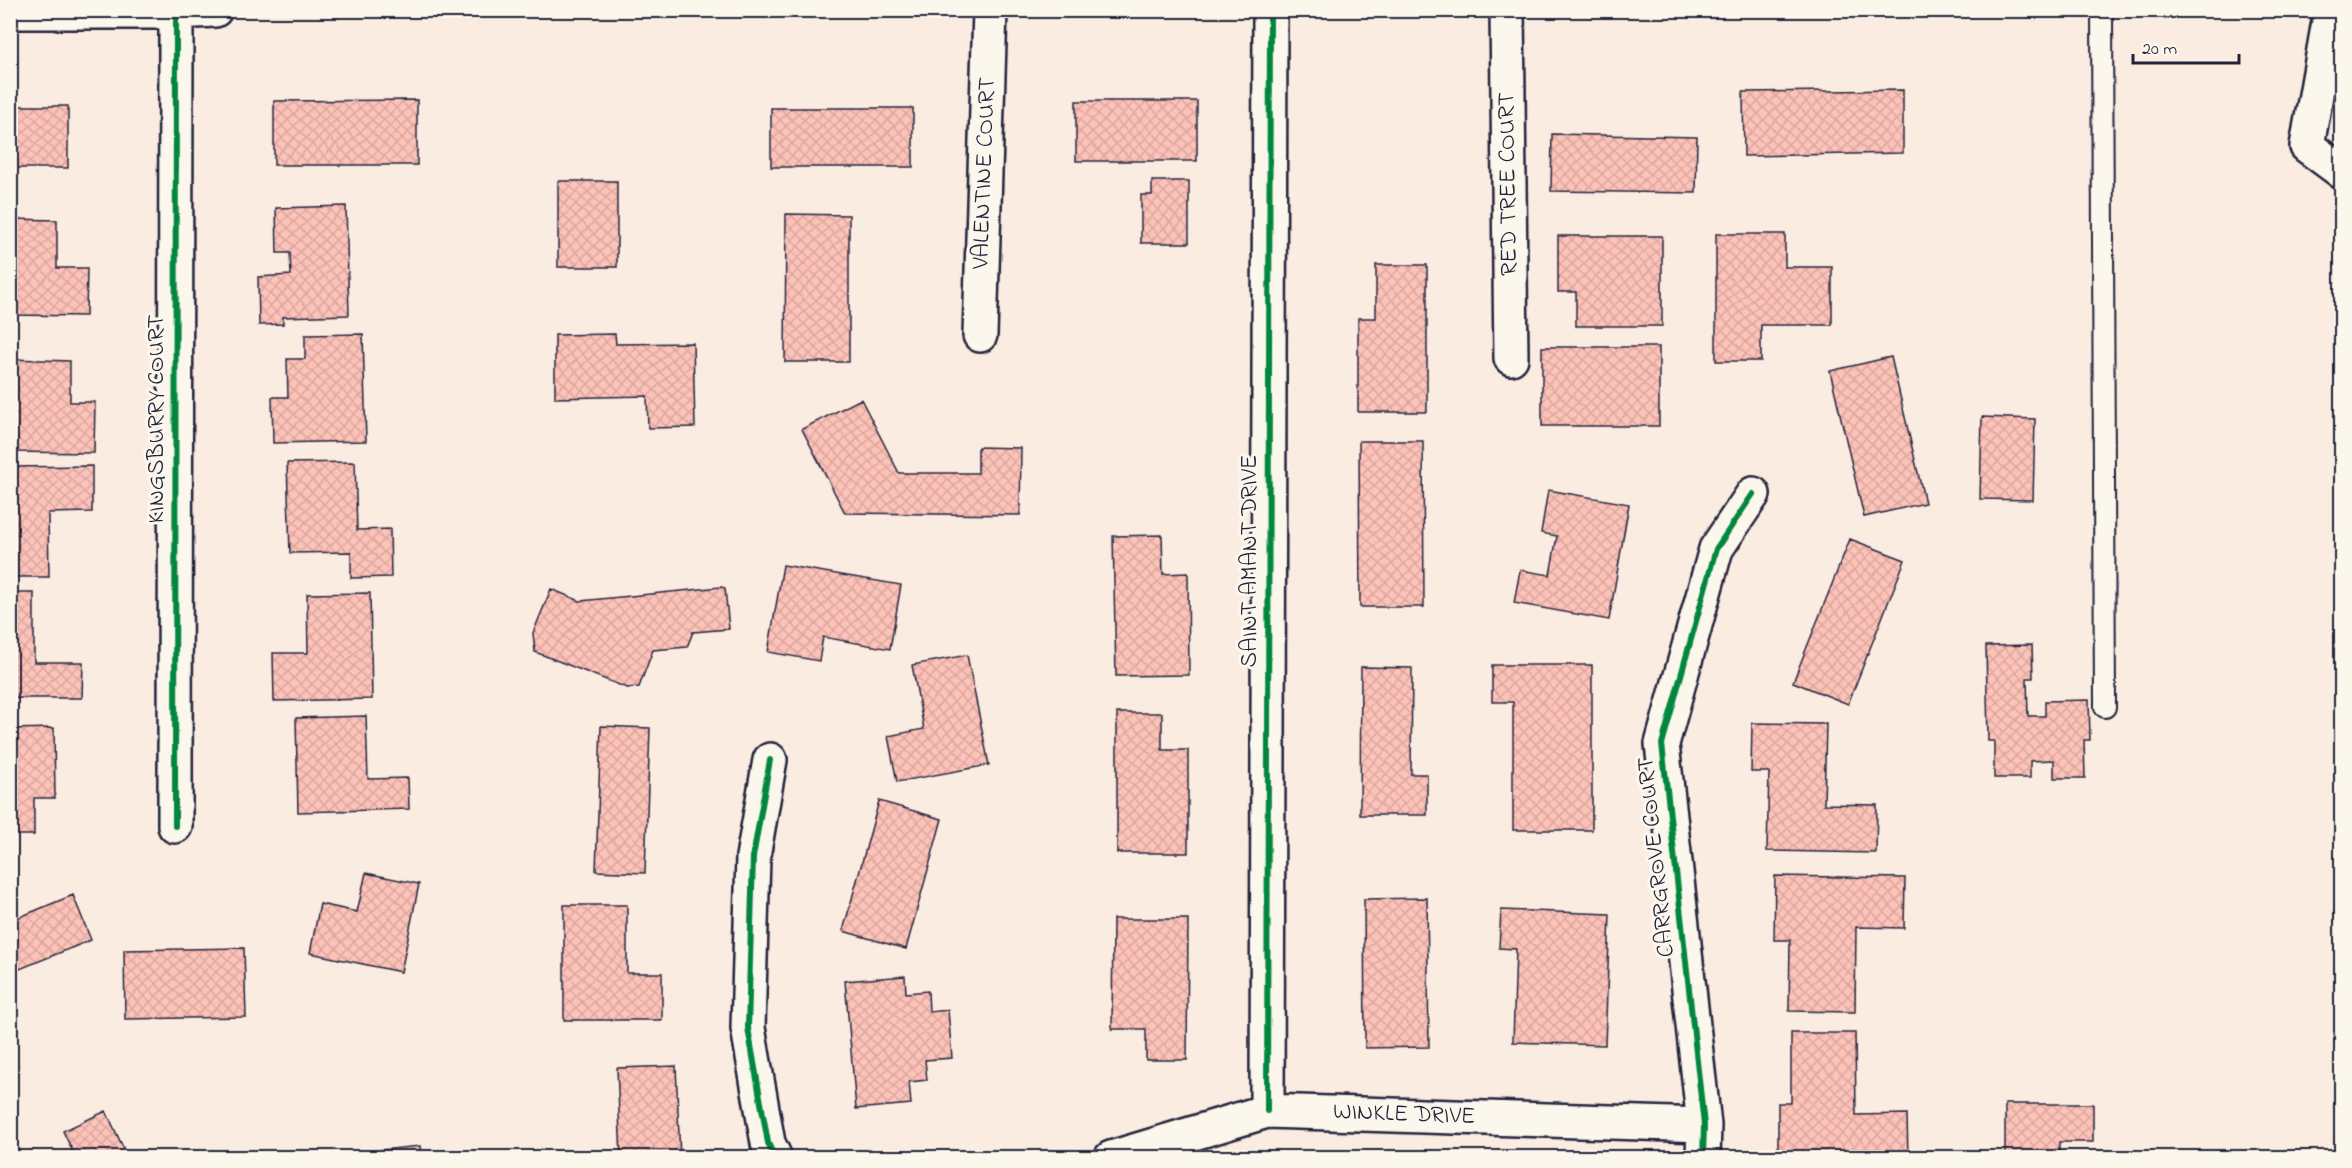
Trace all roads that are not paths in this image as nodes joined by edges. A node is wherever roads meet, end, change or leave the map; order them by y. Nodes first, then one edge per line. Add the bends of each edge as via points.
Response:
1 (215, 10) edge
2 (990, 10) edge
3 (1270, 10) edge
4 (1507, 10) edge
5 (2102, 10) edge
6 (2331, 10) edge
7 (10, 12) edge
8 (176, 12) junction
9 (2342, 172) edge
10 (980, 335) dead end
11 (1511, 358) dead end
12 (1753, 494) dead end
13 (2105, 707) dead end
14 (770, 760) dead end
15 (175, 826) dead end
16 (1267, 1111) junction
17 (1704, 1125) junction
18 (775, 1158) edge
19 (1111, 1158) edge
20 (1703, 1158) edge

1 - 8 street
2 - 10 street, VALENTINE COURT
3 - 16 street, SAINT AMANT DRIVE
4 - 11 street, RED TREE COURT
5 - 13 lane
6 - 9 street via 2307,146
7 - 8 street
8 - 15 street, KINGSBURRY COURT
12 - 17 street, CARRGROVE COURT via 1716,549 1662,744
14 - 18 street via 753,857 748,1028 768,1143
16 - 17 street, WINKLE DRIVE
16 - 19 street, WINKLE DRIVE
17 - 20 street, CARRGROVE COURT

